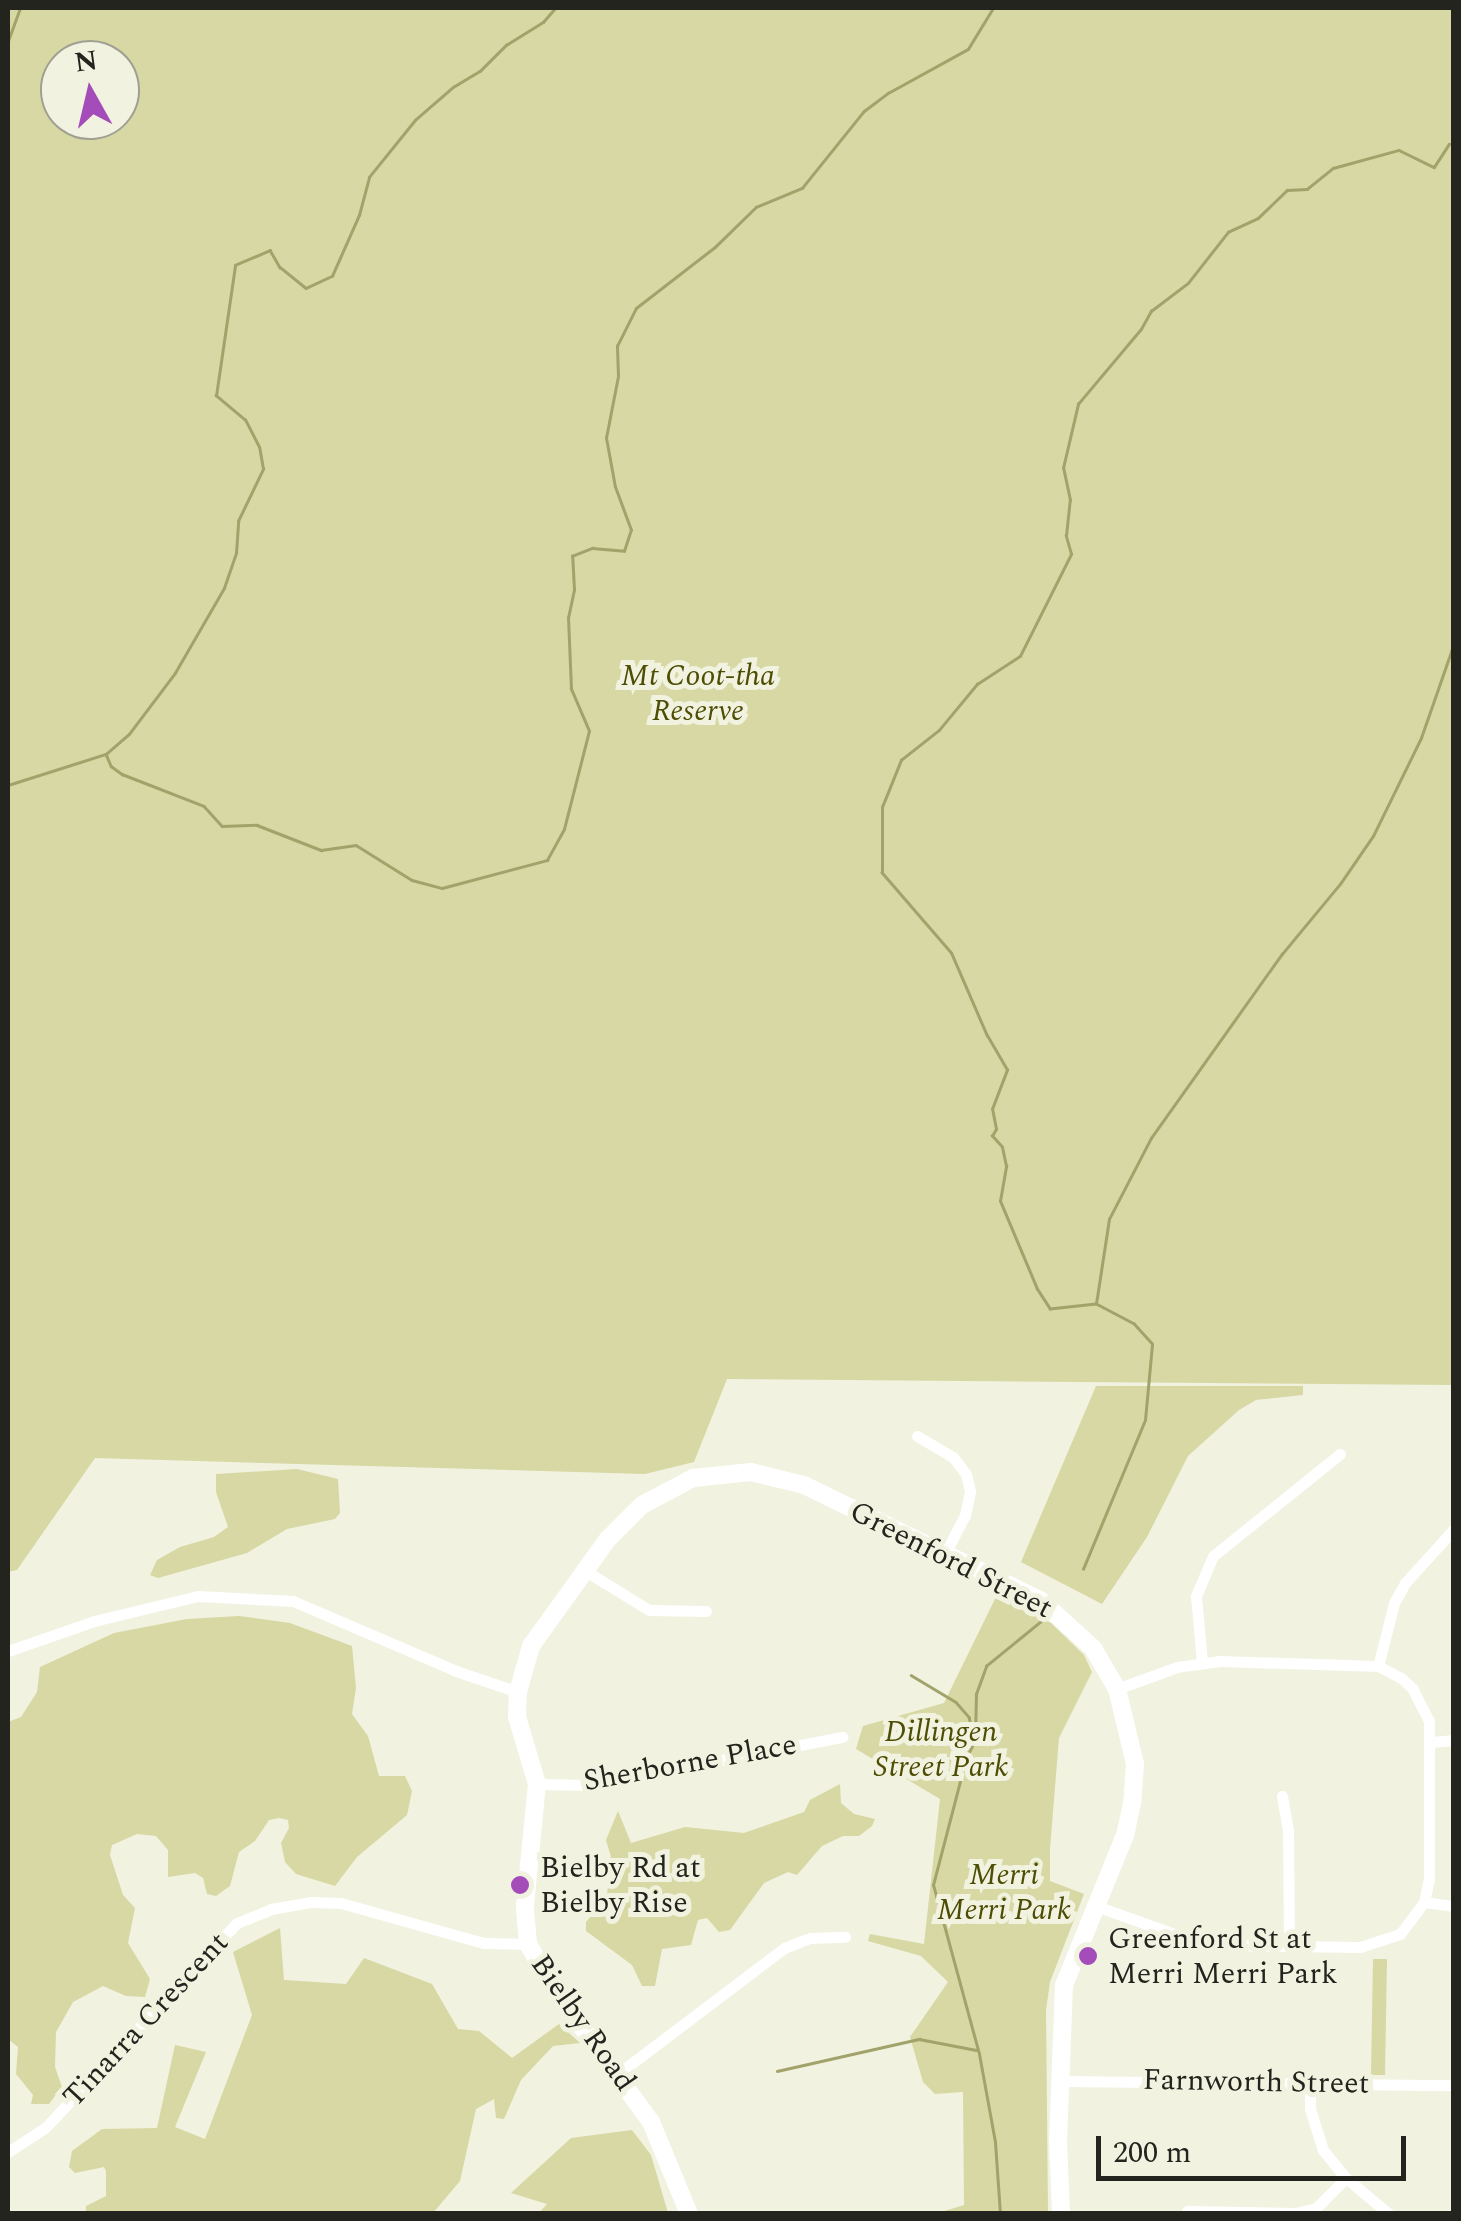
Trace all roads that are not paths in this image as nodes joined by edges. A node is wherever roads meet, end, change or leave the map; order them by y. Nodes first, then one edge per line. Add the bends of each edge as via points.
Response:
1 (917, 1436) dead end
2 (1340, 1454) dead end
3 (642, 1506) joint
4 (1454, 1529) edge
5 (946, 1552) junction
6 (584, 1570) junction
7 (706, 1611) dead end
8 (8, 1651) edge
9 (1202, 1662) junction
10 (1378, 1666) junction
11 (1117, 1689) junction
12 (518, 1692) junction
13 (842, 1737) dead end
14 (1454, 1740) edge
15 (1432, 1742) junction
16 (537, 1784) junction
17 (1282, 1796) dead end
18 (1424, 1902) junction
19 (1096, 1906) junction
20 (1454, 1906) edge
21 (845, 1937) dead end
22 (528, 1944) junction
23 (1289, 1946) junction
24 (619, 2073) junction
25 (1059, 2081) junction
26 (1310, 2082) junction
27 (1454, 2085) edge
28 (8, 2152) edge
29 (1346, 2178) junction
30 (1187, 2211) edge
31 (690, 2214) edge
32 (1062, 2214) edge
33 (1388, 2214) edge

1 - 5 street via 953,1457 966,1474 965,1515
2 - 9 street via 1213,1556 1196,1596
3 - 5 street, Greenford Street via 694,1478 750,1472 804,1485
3 - 6 street, Bielby Road
4 - 10 street via 1404,1583
5 - 11 street, Greenford Street via 1051,1607 1093,1648
6 - 7 street via 648,1610
6 - 12 street, Bielby Road via 531,1646
8 - 12 street via 198,1596 293,1602
9 - 10 street
9 - 11 street
10 - 15 street via 1413,1689 1430,1721
11 - 19 street, Greenford Street via 1135,1764 1132,1803
12 - 16 street, Bielby Road via 517,1717
13 - 16 street, Sherborne Place via 590,1785
14 - 15 street
15 - 18 street
16 - 22 street, Bielby Road via 525,1906
17 - 23 street
18 - 20 street
18 - 23 street via 1400,1934 1377,1945
19 - 23 street via 1191,1940
19 - 25 street, Greenford Street via 1064,1985
21 - 24 street via 810,1938 784,1948
22 - 24 street, Bielby Road
22 - 28 street, Tinarra Crescent via 483,1943 341,1904 271,1909 237,1923 46,2127
24 - 31 street, Bielby Road via 651,2122
25 - 26 street, Farnworth Street
25 - 32 street, Greenford Street
26 - 27 street, Farnworth Street
26 - 29 street via 1314,2130
29 - 30 street via 1316,2208 1294,2213
29 - 33 street

